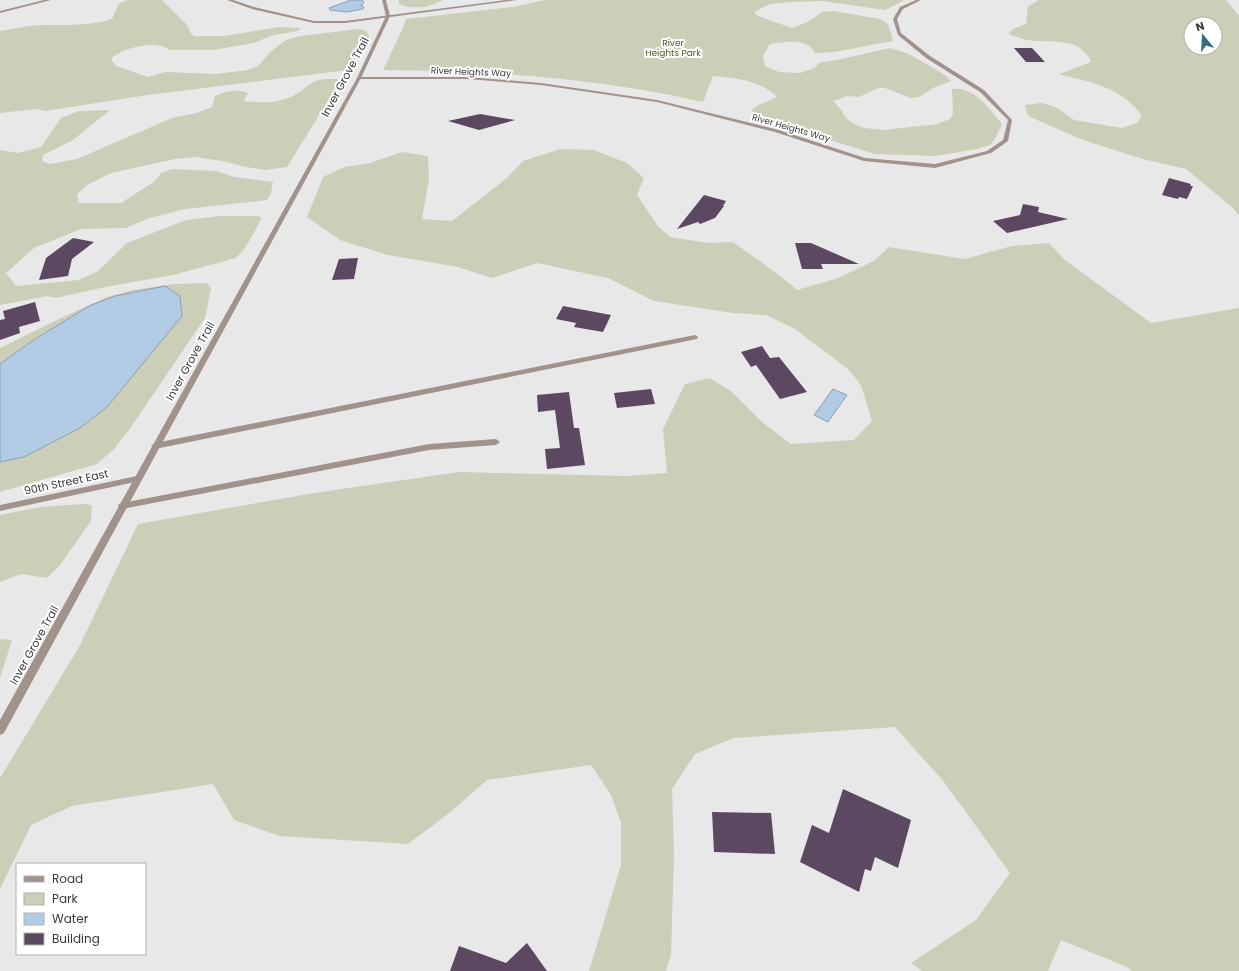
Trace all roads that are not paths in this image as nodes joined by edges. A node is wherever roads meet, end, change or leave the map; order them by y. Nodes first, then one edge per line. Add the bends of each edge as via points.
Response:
1 (26, 0) edge
2 (49, 0) edge
3 (229, 0) edge
4 (384, 0) edge
5 (515, 0) edge
6 (919, 0) edge
7 (31, 5) junction
8 (0, 12) edge
9 (388, 16) junction
10 (359, 78) junction
11 (695, 337) dead end
12 (496, 442) dead end
13 (155, 446) junction
14 (137, 479) junction
15 (122, 506) junction
16 (0, 508) edge
17 (0, 730) edge

1 - 7 street
2 - 7 street
3 - 9 street via 314,22 345,22
4 - 9 street
5 - 9 street
6 - 10 street, River Heights Way via 901,8 895,19 899,34 928,57 982,91 1010,120 1005,141 989,152 935,166 864,159 777,131 657,101 542,84 468,78
7 - 8 street
9 - 10 street, Inver Grove Trail
10 - 13 street, Inver Grove Trail
11 - 13 street
12 - 15 street via 429,447
13 - 14 street, Inver Grove Trail
14 - 15 street, Inver Grove Trail
14 - 16 street, 90th Street East
15 - 17 street, Inver Grove Trail

